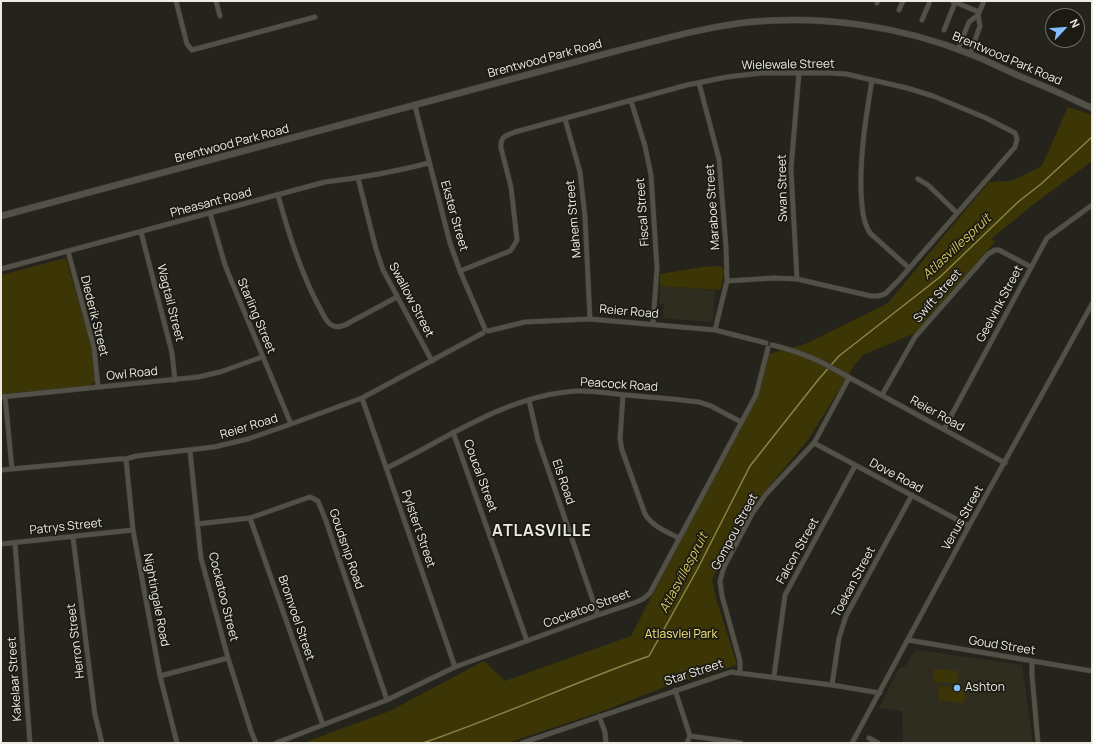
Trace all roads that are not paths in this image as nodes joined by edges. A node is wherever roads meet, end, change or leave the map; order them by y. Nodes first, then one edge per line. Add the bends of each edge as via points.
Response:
1 (176, 1) edge
2 (216, 1) edge
3 (903, 1) edge
4 (930, 1) edge
5 (984, 1) edge
6 (954, 2) edge
7 (899, 10) dead end
8 (979, 14) junction
9 (220, 16) dead end
10 (316, 17) dead end
11 (922, 20) dead end
12 (944, 30) dead end
13 (958, 49) junction
14 (970, 54) junction
15 (799, 73) junction
16 (872, 80) junction
17 (699, 83) junction
18 (631, 100) junction
19 (415, 106) junction
20 (1092, 108) edge
21 (565, 119) junction
22 (428, 163) junction
23 (358, 178) junction
24 (918, 179) dead end
25 (278, 195) junction
26 (1092, 205) edge
27 (210, 213) junction
28 (957, 214) junction
29 (1, 216) edge
30 (141, 232) junction
31 (68, 251) junction
32 (1031, 267) junction
33 (910, 268) junction
34 (1, 269) edge
35 (460, 271) junction
36 (797, 279) junction
37 (727, 281) junction
38 (396, 297) junction
39 (1092, 304) edge
40 (590, 319) junction
41 (653, 324) junction
42 (715, 330) junction
43 (485, 331) junction
44 (769, 345) junction
45 (262, 357) junction
46 (432, 361) junction
47 (849, 378) junction
48 (175, 380) junction
49 (98, 387) junction
50 (623, 395) junction
51 (882, 395) junction
52 (3, 396) edge
53 (362, 398) junction
54 (529, 400) junction
55 (741, 422) junction
56 (291, 424) junction
57 (944, 429) junction
58 (453, 432) junction
59 (814, 443) junction
60 (190, 451) junction
61 (126, 460) junction
62 (1005, 463) junction
63 (855, 466) junction
64 (387, 468) junction
65 (12, 469) junction
66 (1, 470) edge
67 (912, 495) junction
68 (250, 518) junction
69 (197, 524) junction
70 (969, 526) junction
71 (133, 530) junction
72 (73, 537) junction
73 (679, 538) junction
74 (15, 543) junction
75 (1, 544) edge
76 (598, 615) junction
77 (908, 640) junction
78 (527, 641) junction
79 (228, 658) junction
80 (1032, 662) junction
81 (455, 667) junction
82 (1092, 671) edge
83 (740, 672) junction
84 (160, 676) junction
85 (774, 676) junction
86 (832, 685) junction
87 (675, 690) junction
88 (880, 694) junction
89 (388, 700) junction
90 (599, 716) junction
91 (323, 725) junction
92 (690, 736) junction
93 (869, 738) dead end
94 (30, 743) edge
95 (102, 743) edge
96 (178, 743) edge
97 (256, 743) edge
98 (276, 743) edge
99 (522, 743) edge
100 (606, 743) edge
101 (687, 743) edge
102 (741, 743) edge
103 (852, 743) edge
104 (878, 743) edge
105 (1038, 743) edge

1 - 10 street via 187,44 192,50
2 - 9 street
3 - 7 street
4 - 11 street
5 - 8 street
6 - 8 street
6 - 12 street
8 - 13 street via 969,22
8 - 14 street via 980,26
13 - 14 street, Brentwood Park Road
13 - 19 street, Brentwood Park Road via 910,35 854,24 793,20 750,22 683,34
14 - 20 street, Brentwood Park Road
15 - 16 street, Wielewale Street via 834,73
15 - 17 street, Wielewale Street via 762,73
15 - 36 street, Swan Street via 791,169
16 - 28 street, Wielewale Street via 933,96 1015,132 1015,147
16 - 33 street via 862,138 862,211 870,233
17 - 18 street, Wielewale Street
17 - 37 street, Maraboe Street via 719,159
18 - 21 street, Wielewale Street
18 - 41 street, Fiscal Street via 651,174 657,268
19 - 22 street, Ekster Street
19 - 29 street, Brentwood Park Road
21 - 35 street, Wielewale Street via 515,132 505,136 501,141 511,186 517,240 510,250
21 - 40 street, Mahem Street via 580,172
22 - 23 street, Pheasant Road
22 - 35 street, Ekster Street
23 - 25 street, Pheasant Road via 325,182
23 - 38 street, Swallow Street via 382,270
24 - 28 street via 928,185
25 - 27 street, Pheasant Road
25 - 38 street via 297,259 310,289 331,325 342,326
26 - 32 street, Geelvink Street via 1050,235
27 - 30 street, Pheasant Road
27 - 45 street, Starling Street via 225,265
28 - 33 street, Wielewale Street
30 - 31 street, Pheasant Road
30 - 48 street, Wagtail Street via 172,353
31 - 34 street, Pheasant Road
31 - 49 street, Diederik Street via 94,348
32 - 51 street, Swift Street via 999,250 988,254 915,337
32 - 57 street, Geelvink Street
33 - 36 street, Wielewale Street via 885,294 878,296
35 - 43 street, Ekster Street
36 - 37 street, Wielewale Street
37 - 42 street, Maraboe Street
38 - 46 street, Swallow Street
39 - 62 street, Venus Street
40 - 41 street, Reier Road
40 - 43 street, Reier Road via 524,322
41 - 42 street, Reier Road
42 - 44 street, Reier Road
43 - 46 street, Reier Road
44 - 47 street, Reier Road via 804,354
44 - 55 street, Cockatoo Street via 756,395
45 - 48 street, Owl Road via 220,372
45 - 56 street, Starling Street
46 - 53 street, Reier Road
47 - 51 street, Reier Road
47 - 59 street, Gompou Street
48 - 49 street, Owl Road
49 - 52 street, Owl Road
50 - 54 street, Peacock Road via 578,391
50 - 55 street, Peacock Road via 699,402
50 - 73 street via 620,439 622,450 645,514 654,525
51 - 57 street, Reier Road
52 - 65 street
53 - 56 street, Reier Road
53 - 64 street, Pylstert Street
54 - 58 street, Peacock Road via 506,407
54 - 76 street, Els Road via 538,440
55 - 73 street, Cockatoo Street
56 - 60 street, Reier Road via 238,442
57 - 62 street, Reier Road
58 - 64 street, Peacock Road
58 - 78 street, Coucal Street
59 - 63 street, Dove Road
59 - 83 street, Gompou Street via 766,494 752,514 724,567 720,581 722,596 740,661
60 - 61 street, Reier Road via 136,456
60 - 69 street, Cockatoo Street
61 - 65 street, Reier Road
61 - 71 street, Nightingale Road
62 - 70 street, Venus Street
63 - 67 street, Dove Road
63 - 85 street, Falcon Street via 785,595
64 - 81 street, Pylstert Street
65 - 66 street, Reier Road
67 - 70 street, Dove Road
67 - 86 street, Toekan Street via 846,616 839,638
68 - 69 street, Goudsnip Road
68 - 89 street, Goudsnip Road via 306,498 318,501
68 - 91 street, Bromvoel Street
69 - 79 street, Cockatoo Street via 201,558
70 - 77 street, Venus Street
71 - 72 street, Patrys Street
71 - 84 street, Nightingale Road
72 - 74 street, Patrys Street
72 - 95 street, Herron Street via 95,715
73 - 76 street, Cockatoo Street via 650,593 634,603
74 - 75 street, Patrys Street
74 - 94 street, Kakelaar Street
76 - 78 street, Cockatoo Street
77 - 80 street, Goud Street
77 - 88 street, Venus Street
78 - 81 street, Cockatoo Street
79 - 84 street
79 - 97 street, Cockatoo Street
80 - 82 street, Goud Street
80 - 105 street
81 - 89 street, Cockatoo Street
83 - 85 street, Star Street
83 - 87 street, Star Street via 728,672
84 - 96 street, Nightingale Road
85 - 86 street, Star Street
86 - 88 street, Star Street
87 - 90 street, Star Street
87 - 92 street
88 - 103 street, Venus Street
89 - 91 street, Cockatoo Street
90 - 99 street, Star Street
90 - 100 street
91 - 98 street, Cockatoo Street
92 - 101 street
92 - 102 street
93 - 104 street

